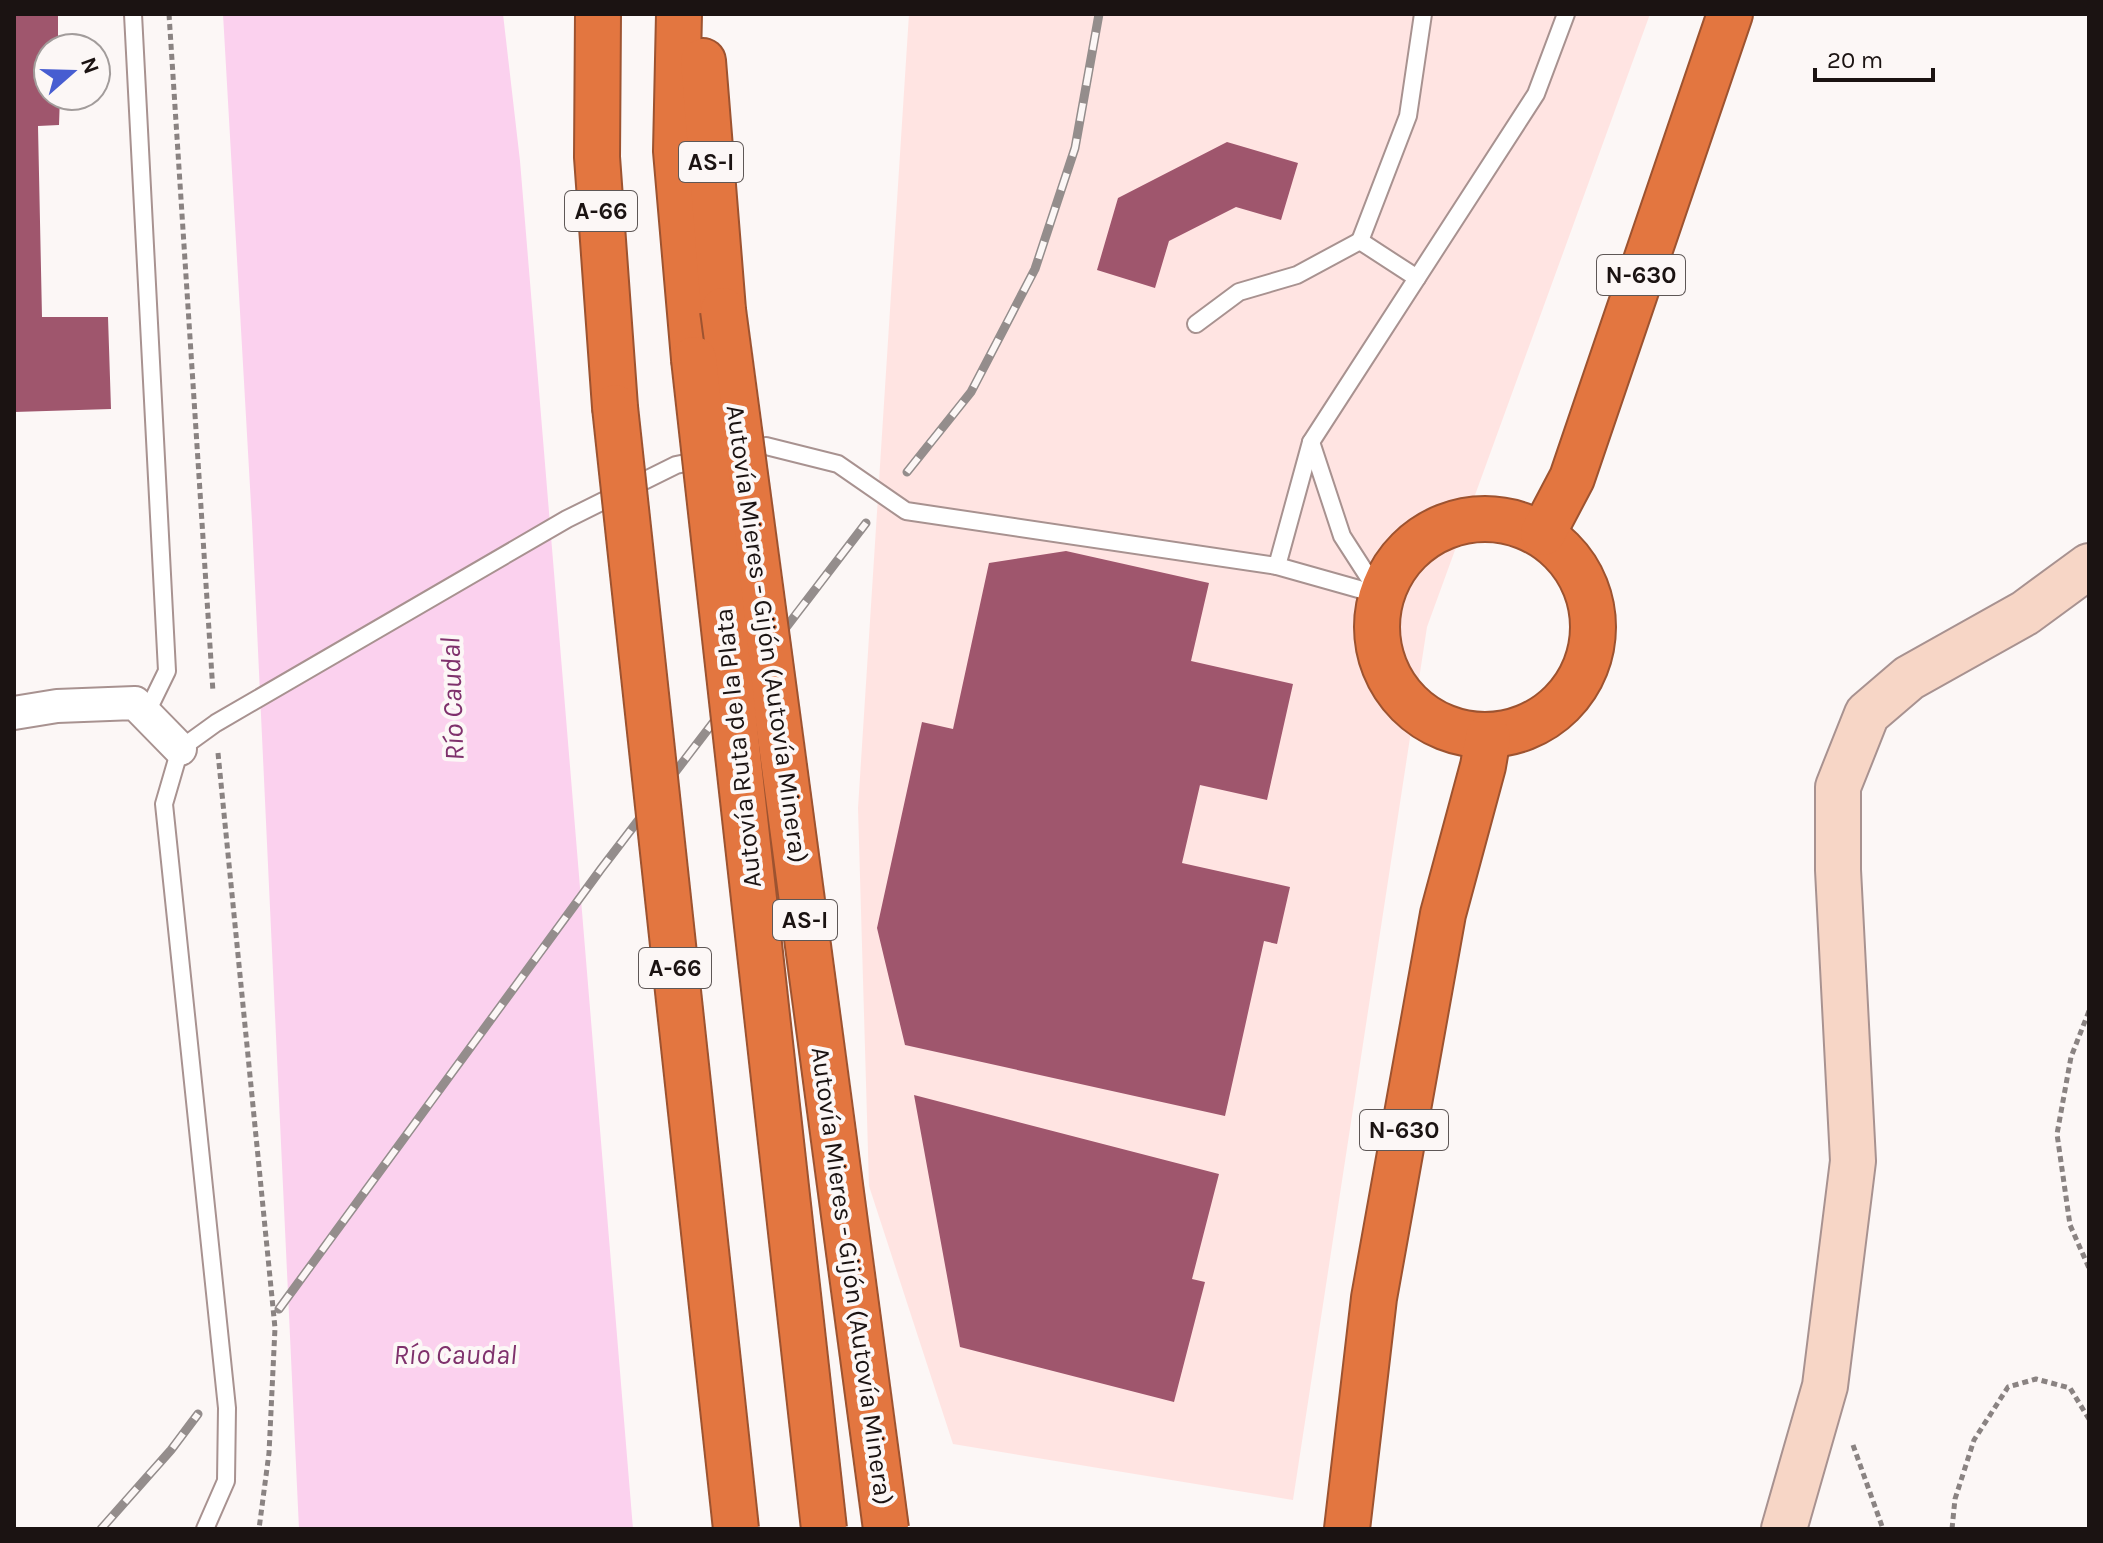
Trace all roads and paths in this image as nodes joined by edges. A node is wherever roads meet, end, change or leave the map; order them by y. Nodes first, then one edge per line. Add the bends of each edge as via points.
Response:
1 (133, 14) edge
2 (169, 14) edge
3 (598, 14) edge
4 (679, 14) edge
5 (699, 14) edge
6 (1423, 14) edge
7 (1566, 14) edge
8 (1730, 14) edge
9 (1360, 241) junction
10 (1417, 278) junction
11 (1196, 324) dead end
12 (1311, 442) junction
13 (1543, 533) junction
14 (1277, 566) junction
15 (2089, 566) edge
16 (1380, 595) junction
17 (14, 713) edge
18 (146, 714) junction
19 (216, 723) junction
20 (1488, 737) junction
21 (180, 749) junction
22 (2089, 1011) edge
23 (2089, 1268) edge
24 (1825, 1386) junction
25 (2089, 1419) edge
26 (205, 1529) edge
27 (259, 1529) edge
28 (736, 1529) edge
29 (824, 1529) edge
30 (886, 1529) edge
31 (1347, 1529) edge
32 (1784, 1529) edge
33 (1883, 1529) edge
34 (1952, 1529) edge

1 - 18 lane via 167,671
2 - 19 path
3 - 28 highway, A-66, bridge via 597,157 615,407
4 - 29 highway, Autovía Ruta de la Plata, bridge via 676,151 694,359
5 - 30 highway, Autovía Mieres - Gijón (Autovía Minera) / AS-I, bridge via 723,310
6 - 9 lane via 1408,116
7 - 10 lane via 1536,94
8 - 13 highway, N-630 via 1572,478
9 - 10 lane
9 - 11 lane via 1297,275 1239,292
10 - 12 lane
12 - 14 lane
12 - 16 lane via 1342,536
13 - 16 highway via 1495,517 1446,524 1405,552
13 - 20 highway via 1581,573 1595,627 1585,668 1581,682 1541,722
14 - 16 lane
14 - 19 lane via 906,511 838,464 766,446 676,465 567,519
15 - 24 street via 2025,613 1909,678 1867,714 1838,787 1853,1161
16 - 20 highway via 1378,647 1398,693 1438,726
17 - 18 street via 135,703
18 - 21 street
19 - 21 lane
19 - 27 path via 275,1328
20 - 31 highway, N-630 via 1443,914 1374,1298
21 - 26 lane via 164,804 227,1408 226,1481
22 - 23 path via 2071,1057 2057,1134 2070,1225
24 - 32 street
24 - 33 path via 1838,1402
25 - 34 path via 2070,1388 2036,1379 2008,1387 1974,1440 1955,1499

